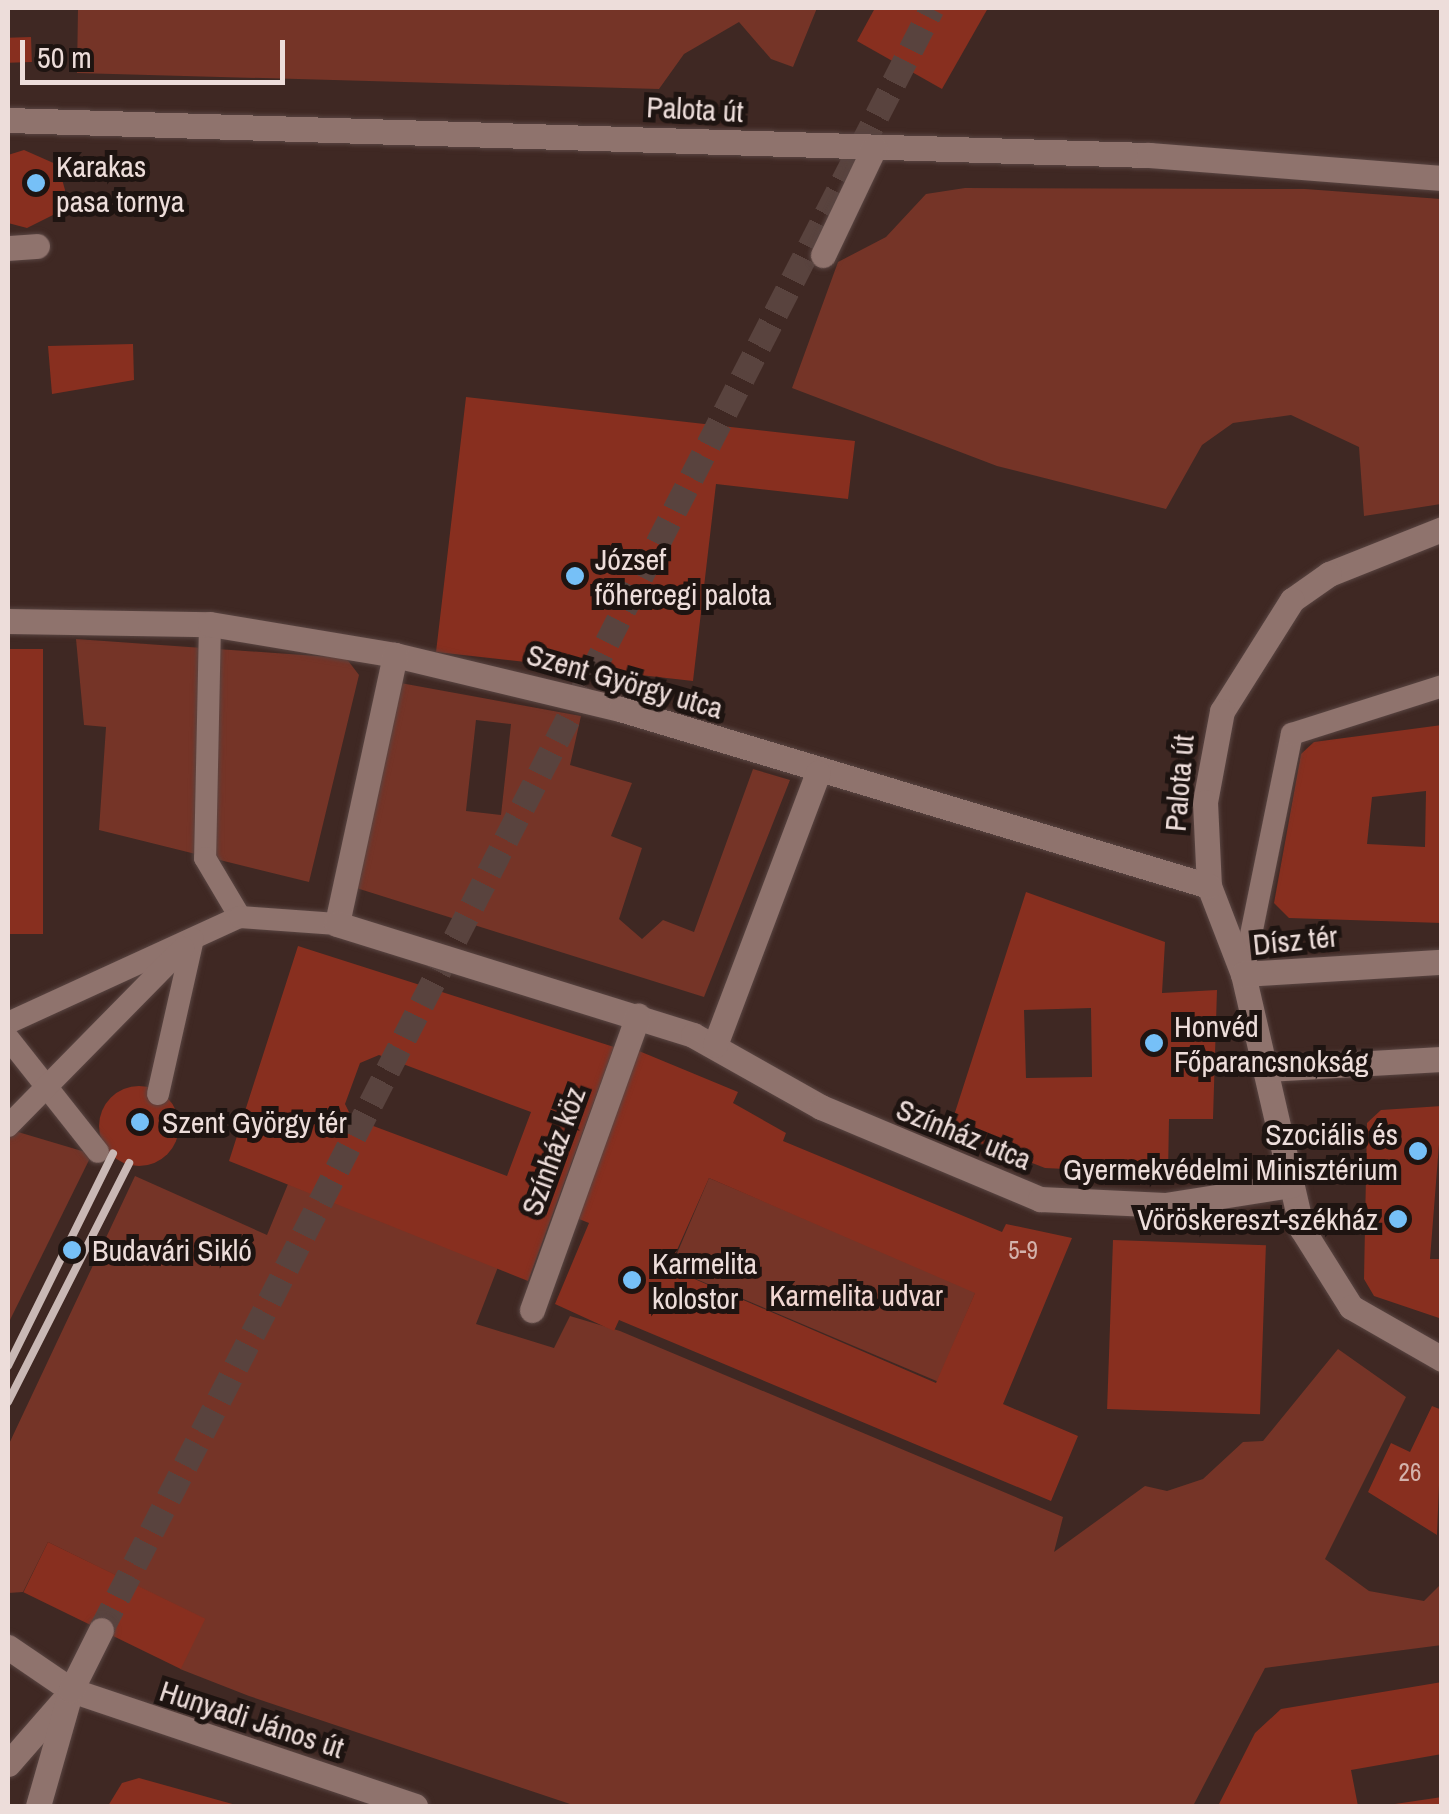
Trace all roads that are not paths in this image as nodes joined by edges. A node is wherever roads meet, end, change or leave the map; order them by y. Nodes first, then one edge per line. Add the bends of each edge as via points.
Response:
1 (8, 120) edge
2 (874, 148) junction
3 (1442, 162) edge
4 (1380, 167) junction
5 (1442, 178) edge
6 (37, 246) dead end
7 (8, 248) edge
8 (823, 255) dead end
9 (1442, 529) edge
10 (8, 620) edge
11 (210, 624) junction
12 (396, 655) junction
13 (1442, 686) edge
14 (818, 773) junction
15 (1209, 886) junction
16 (240, 917) junction
17 (337, 924) junction
18 (192, 938) junction
19 (1442, 962) edge
20 (1243, 974) junction
21 (638, 1016) junction
22 (8, 1023) edge
23 (8, 1038) edge
24 (714, 1045) junction
25 (1442, 1059) edge
26 (1266, 1069) junction
27 (46, 1087) junction
28 (158, 1094) dead end
29 (8, 1126) edge
30 (98, 1152) dead end
31 (1291, 1185) junction
32 (532, 1310) dead end
33 (1442, 1360) edge
34 (101, 1630) tunnel mouth
35 (8, 1647) edge
36 (71, 1690) junction
37 (8, 1764) edge
38 (38, 1806) edge
39 (414, 1806) edge

1 - 2 street, Palota út
2 - 4 street, Palota út
2 - 8 street
3 - 4 street, Palota út
4 - 5 street, Palota út
6 - 7 street
9 - 15 street, Palota út via 1329,574 1292,600 1248,660 1212,738
10 - 11 street, Szent György utca
11 - 12 street, Szent György utca
11 - 16 street via 206,858
12 - 14 street, Szent György utca via 620,709
12 - 17 street
13 - 20 street via 1292,734
14 - 15 street, Szent György utca
14 - 24 street
15 - 20 street, Palota út
16 - 17 street
16 - 18 street
17 - 21 street
18 - 22 street
18 - 27 street
18 - 28 street
19 - 20 street, Dísz tér
20 - 26 street, Dísz tér
21 - 24 street, Színház utca
21 - 32 street, Színház köz
23 - 27 street
24 - 31 street, Színház utca via 838,1115 1040,1200 1165,1205
25 - 26 street
26 - 31 street
27 - 29 street
27 - 30 street
31 - 33 street via 1334,1288 1388,1334
34 - 36 street
35 - 36 street, Hunyadi János út
36 - 37 street
36 - 38 street
36 - 39 street, Hunyadi János út

